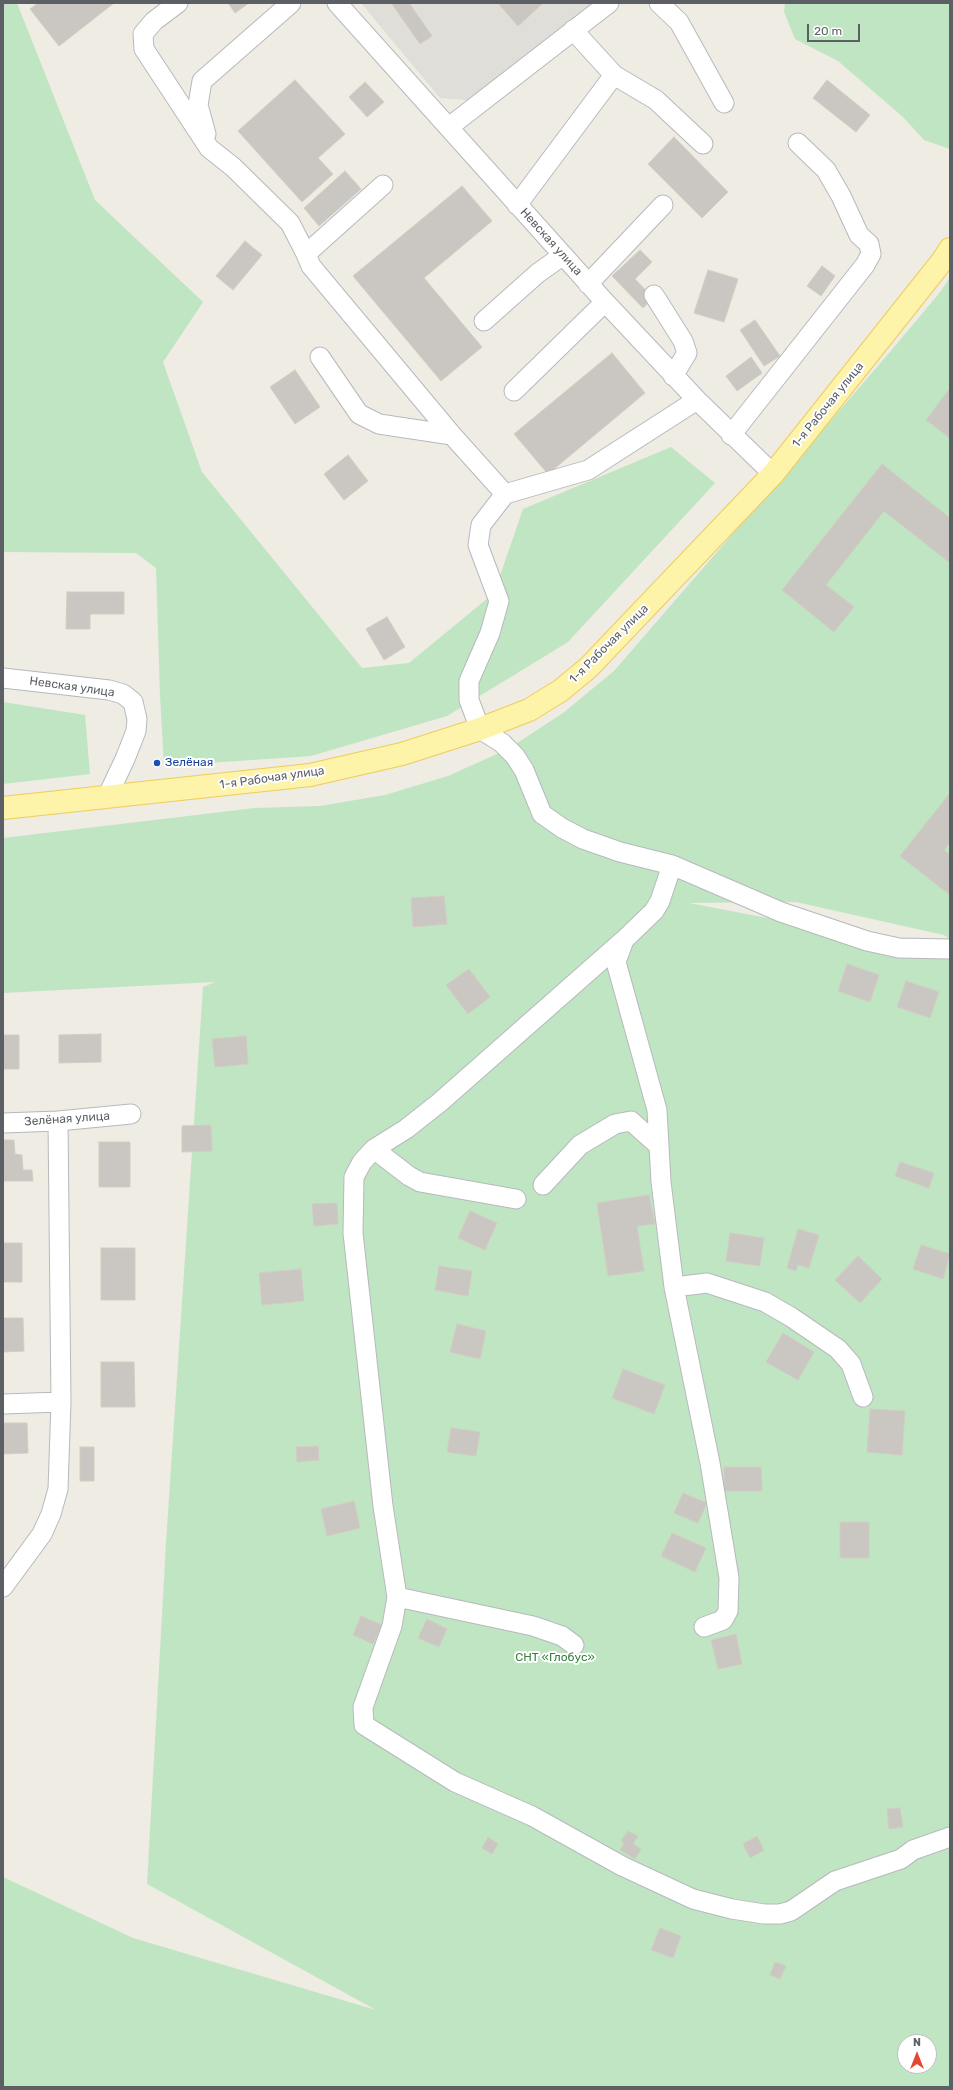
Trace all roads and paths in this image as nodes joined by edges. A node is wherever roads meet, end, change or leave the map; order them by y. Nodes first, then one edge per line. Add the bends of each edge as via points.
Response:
1 (178, 3) edge
2 (291, 3) edge
3 (337, 3) edge
4 (609, 3) edge
5 (659, 3) edge
6 (572, 30) junction
7 (614, 75) junction
8 (724, 103) dead end
9 (449, 127) junction
10 (798, 142) dead end
11 (703, 144) dead end
12 (210, 148) junction
13 (383, 185) dead end
14 (518, 205) junction
15 (663, 206) dead end
16 (950, 249) edge
17 (306, 254) junction
18 (562, 256) junction
19 (588, 284) junction
20 (654, 294) dead end
21 (605, 302) junction
22 (484, 321) dead end
23 (320, 357) dead end
24 (673, 376) junction
25 (514, 391) dead end
26 (696, 400) junction
27 (452, 435) junction
28 (731, 435) junction
29 (773, 474) junction
30 (505, 494) junction
31 (3, 678) edge
32 (480, 729) junction
33 (106, 797) junction
34 (3, 808) edge
35 (672, 865) junction
36 (624, 940) junction
37 (950, 949) edge
38 (131, 1114) dead end
39 (58, 1121) junction
40 (3, 1123) edge
41 (659, 1146) junction
42 (374, 1149) junction
43 (543, 1185) dead end
44 (516, 1199) dead end
45 (674, 1287) junction
46 (863, 1397) dead end
47 (61, 1402) junction
48 (3, 1404) edge
49 (3, 1587) edge
50 (397, 1597) junction
51 (704, 1627) dead end
52 (574, 1645) dead end
53 (950, 1836) edge

1 - 12 lane via 154,21 143,34 144,49
2 - 12 lane via 202,81 198,104
3 - 9 lane, Невская улица
4 - 6 lane
5 - 8 lane via 678,22
6 - 7 lane
6 - 9 lane
7 - 11 lane via 656,100
7 - 14 lane
9 - 14 lane, Невская улица
10 - 28 lane via 826,170 859,235 869,244 871,254
12 - 17 lane via 290,223
13 - 17 lane
14 - 18 lane, Невская улица
15 - 19 lane
16 - 29 main road, 1-я Рабочая улица
17 - 27 lane via 311,266
18 - 19 lane, Невская улица
18 - 22 lane via 538,273
19 - 21 lane, Невская улица
20 - 24 lane via 683,341 687,353
21 - 24 lane, Невская улица
21 - 25 lane
23 - 27 lane via 360,414 379,424
24 - 26 lane, Невская улица
26 - 28 lane, Невская улица
26 - 30 lane via 588,470
27 - 30 lane
28 - 29 lane, Невская улица
29 - 32 main road, 1-я Рабочая улица via 588,668 560,691 529,710
30 - 32 lane via 481,525 478,545 499,601 490,633 469,681 469,700
31 - 33 lane, Невская улица via 109,690 123,694 133,702 137,719 136,731
32 - 33 main road, 1-я Рабочая улица via 402,754 310,775
32 - 35 lane via 515,756 529,780 542,814 549,820 583,839 620,852
33 - 34 main road, 1-я Рабочая улица
35 - 36 lane via 654,911
35 - 37 lane via 781,912 867,941 899,948
36 - 41 lane via 616,962 653,1092
36 - 42 lane via 439,1103 406,1129
38 - 39 lane, Зелёная улица
39 - 40 lane, Зелёная улица
39 - 47 lane
41 - 43 lane via 631,1122 615,1124 580,1145
41 - 45 lane
42 - 44 lane via 420,1182
42 - 50 lane via 362,1162 354,1177 352,1232 383,1506
45 - 46 lane via 707,1283 765,1302 791,1317 838,1349 851,1364
45 - 51 lane via 710,1463 729,1578 728,1611 722,1620
47 - 48 lane
47 - 49 lane via 58,1489 52,1514 42,1534
50 - 52 lane via 533,1626 562,1636
50 - 53 lane via 392,1626 363,1707 364,1725 455,1782 532,1816 622,1866 694,1898 732,1909 780,1914 791,1911 835,1881 901,1859 914,1850

